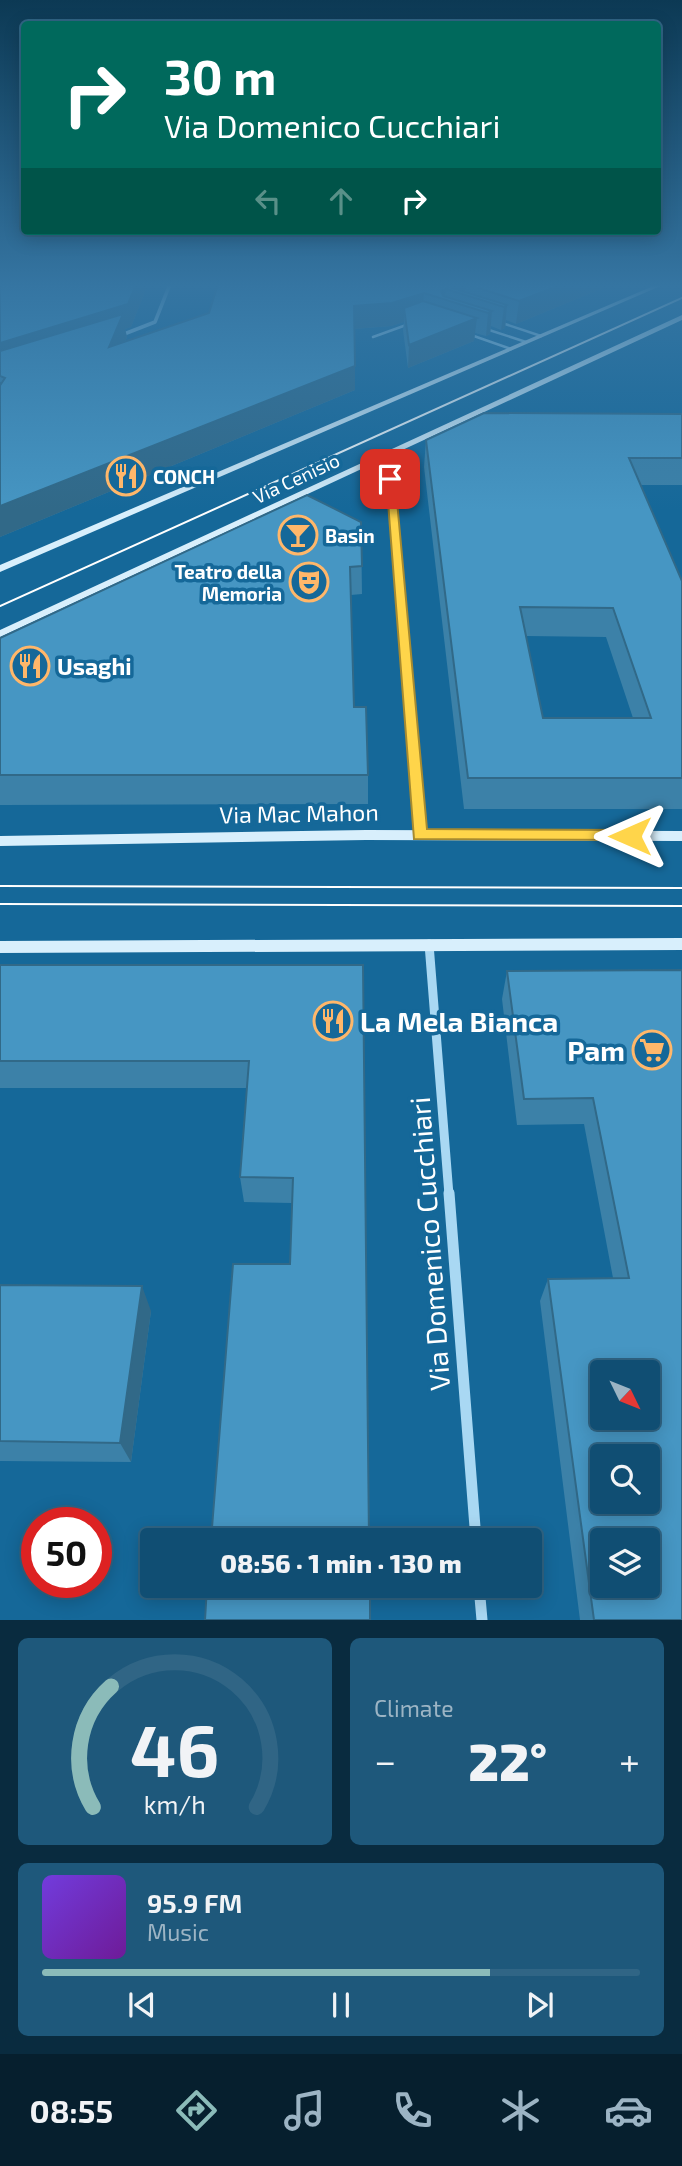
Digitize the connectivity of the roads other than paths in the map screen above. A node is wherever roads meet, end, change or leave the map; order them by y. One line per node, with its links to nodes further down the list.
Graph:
1 (486, 360): 4 (main road, Via Cenisio)
2 (591, 360): 3 (main road, Via Cenisio)
3 (390, 453): 5 (main road, Via Cenisio); 6 (street)
4 (0, 569)
5 (0, 634)
6 (420, 835): 7 (main road, Via Mac Mahon); 8 (main road, Via Mac Mahon)
7 (682, 836)
8 (0, 841)
9 (429, 944): 10 (main road); 11 (main road); 12 (street, Via Domenico Cucchiari)
10 (682, 944)
11 (0, 947)
12 (475, 1528)
13 (480, 1598): 14 (street)
14 (482, 1620)

